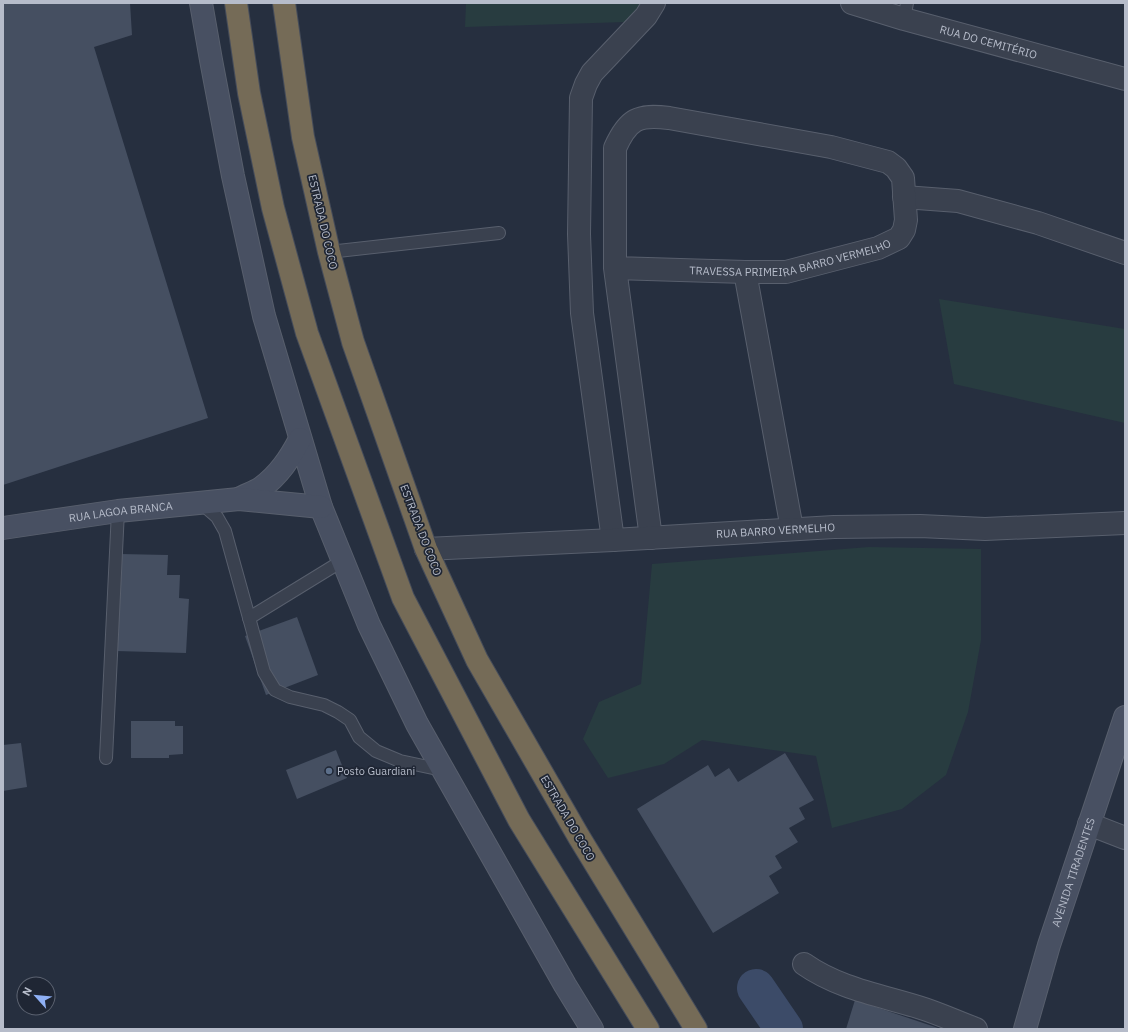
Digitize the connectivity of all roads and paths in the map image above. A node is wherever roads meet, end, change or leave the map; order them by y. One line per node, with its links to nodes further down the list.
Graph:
1 (202, 3): 14 (street)
2 (236, 3): 36 (highway)
3 (284, 3): 10 (highway, ESTRADA DO COCO)
4 (654, 3): 23 (street)
5 (852, 3): 6 (street, RUA DO CEMITÉRIO)
6 (905, 11): 7 (street, RUA DO CEMITÉRIO)
7 (1125, 79)
8 (904, 197): 11 (street); 12 (street, TRAVESSA PRIMEIRA BARRO VERMELHO); 13 (street, TRAVESSA PRIMEIRA BARRO VERMELHO)
9 (498, 233): 10 (lane)
10 (329, 252): 24 (highway, ESTRADA DO COCO)
11 (1125, 253)
12 (615, 268): 13 (street, TRAVESSA PRIMEIRA BARRO VERMELHO); 22 (street, TRAVESSA PRIMEIRA BARRO VERMELHO)
13 (745, 272): 21 (street)
14 (300, 438): 15 (street, RUA LAGOA BRANCA); 17 (street)
15 (239, 499): 16 (street, RUA LAGOA BRANCA); 17 (street, RUA LAGOA BRANCA)
16 (201, 503): 18 (street, RUA LAGOA BRANCA); 26 (lane)
17 (321, 507): 25 (street)
18 (118, 511): 20 (street, RUA LAGOA BRANCA); 28 (lane)
19 (1125, 523): 21 (street, RUA BARRO VERMELHO)
20 (3, 528)
21 (792, 529): 22 (street, RUA BARRO VERMELHO)
22 (651, 538): 23 (street, RUA BARRO VERMELHO)
23 (613, 540): 24 (street, RUA BARRO VERMELHO)
24 (426, 549): 37 (highway, ESTRADA DO COCO)
25 (342, 561): 26 (lane); 29 (street)
26 (249, 618): 29 (lane)
27 (1125, 717): 30 (street, AVENIDA TIRADENTES)
28 (106, 758)
29 (442, 770): 33 (street)
30 (1089, 824): 31 (street); 39 (street, AVENIDA TIRADENTES)
31 (1125, 838)
32 (804, 964): 38 (street)
33 (576, 1003): 34 (street); 35 (street)
34 (579, 1029)
35 (592, 1029)
36 (648, 1029)
37 (696, 1029)
38 (976, 1029)
39 (1025, 1029)

